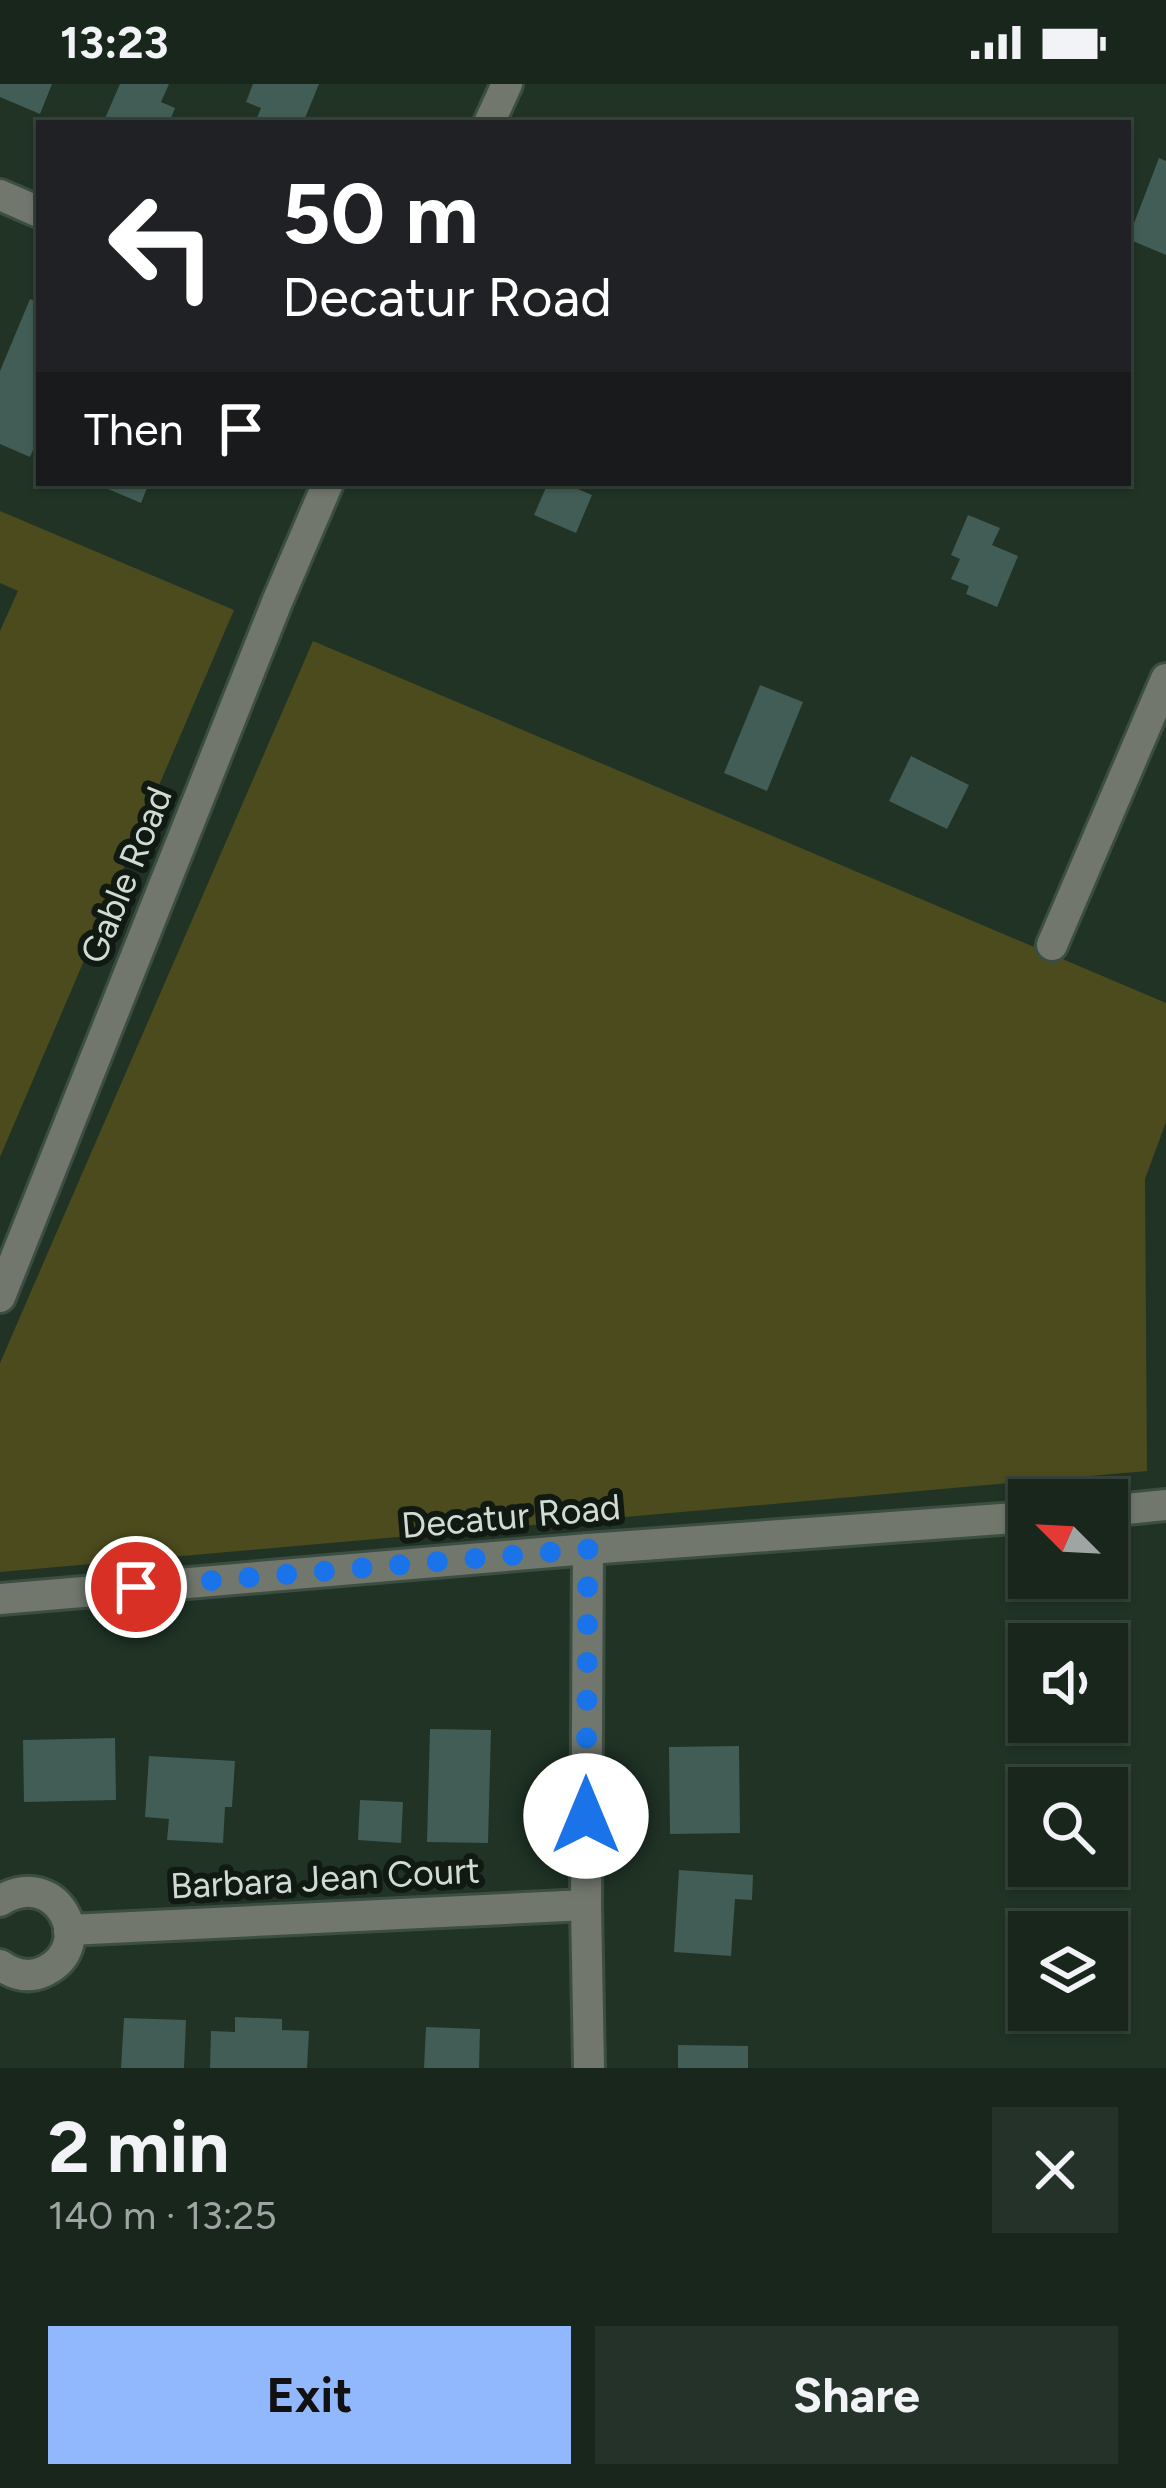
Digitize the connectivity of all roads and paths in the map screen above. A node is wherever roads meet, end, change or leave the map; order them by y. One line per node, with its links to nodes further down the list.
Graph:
1 (507, 84): 2 (street)
2 (490, 120)
3 (0, 195): 4 (street)
4 (36, 211)
5 (327, 486): 8 (street, Gable Road)
6 (1166, 679): 7 (street)
7 (1052, 946)
8 (0, 1297)
9 (1166, 1505): 10 (street)
10 (1128, 1509)
11 (1008, 1519): 12 (street, Decatur Road)
12 (588, 1549): 13 (street, Decatur Road); 15 (street)
13 (0, 1599)
14 (0, 1901): 16 (street)
15 (586, 1904): 16 (street, Barbara Jean Court); 18 (street)
16 (69, 1930): 17 (street)
17 (0, 1966)
18 (589, 2068)

